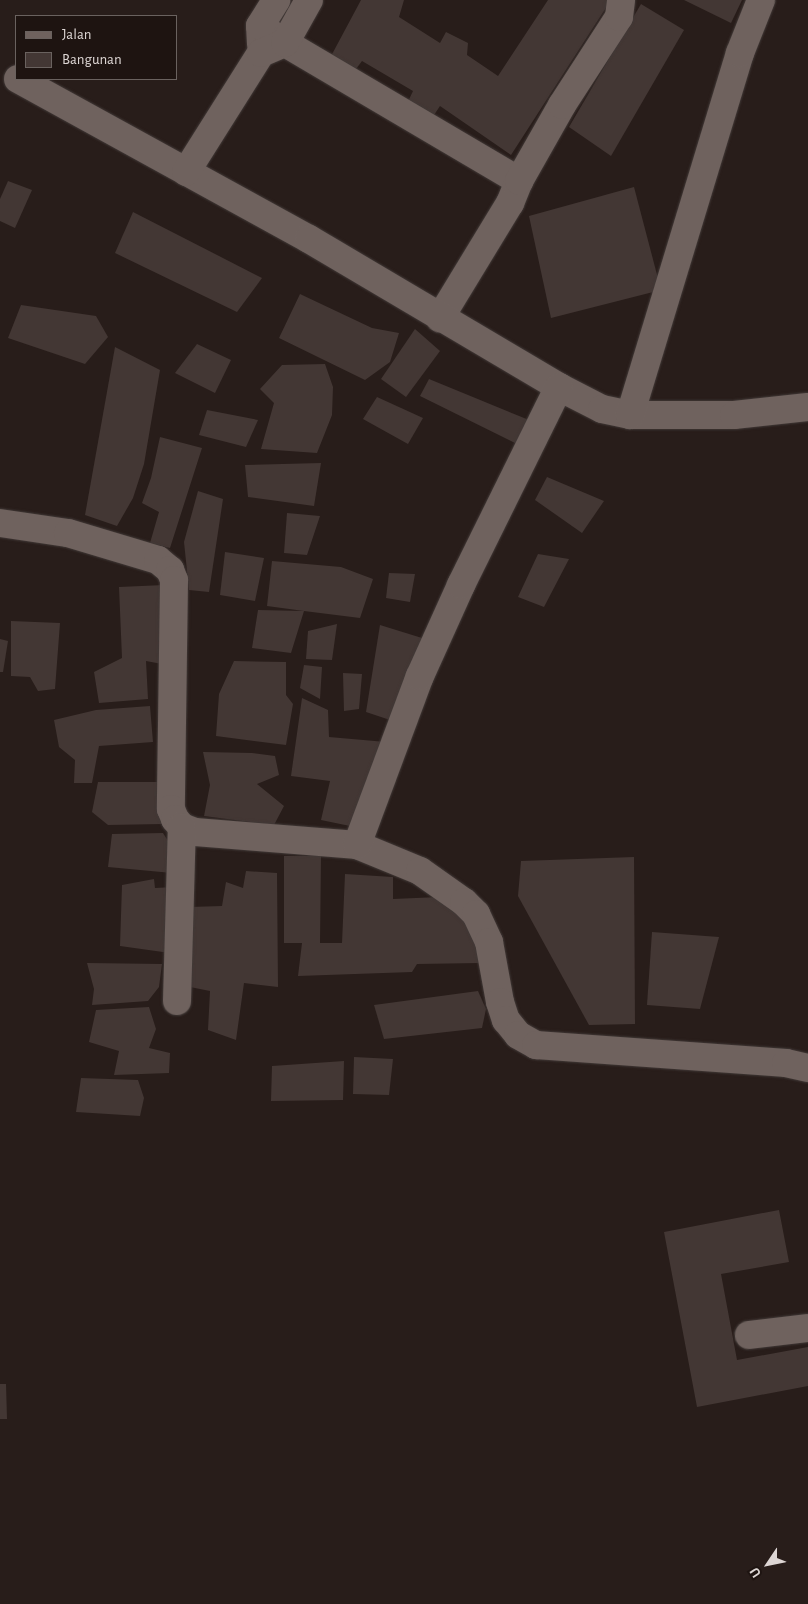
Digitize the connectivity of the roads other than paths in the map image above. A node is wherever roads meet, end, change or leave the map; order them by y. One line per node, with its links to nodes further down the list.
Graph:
1 (276, 0): 5 (street)
2 (309, 0): 5 (street)
3 (621, 0): 10 (street)
4 (761, 0): 14 (street)
5 (273, 48): 9 (street); 10 (street)
6 (0, 69): 7 (street)
7 (15, 77)
8 (21, 80): 9 (street)
9 (186, 172): 11 (street)
10 (519, 181): 11 (street)
11 (440, 318): 12 (street)
12 (559, 387): 14 (street); 17 (street)
13 (808, 407): 14 (street)
14 (630, 415)
15 (0, 523): 16 (street)
16 (182, 827): 17 (street); 18 (street)
17 (357, 845): 19 (street)
18 (177, 1001)
19 (808, 1068)
20 (808, 1328): 21 (street)
21 (749, 1335)

